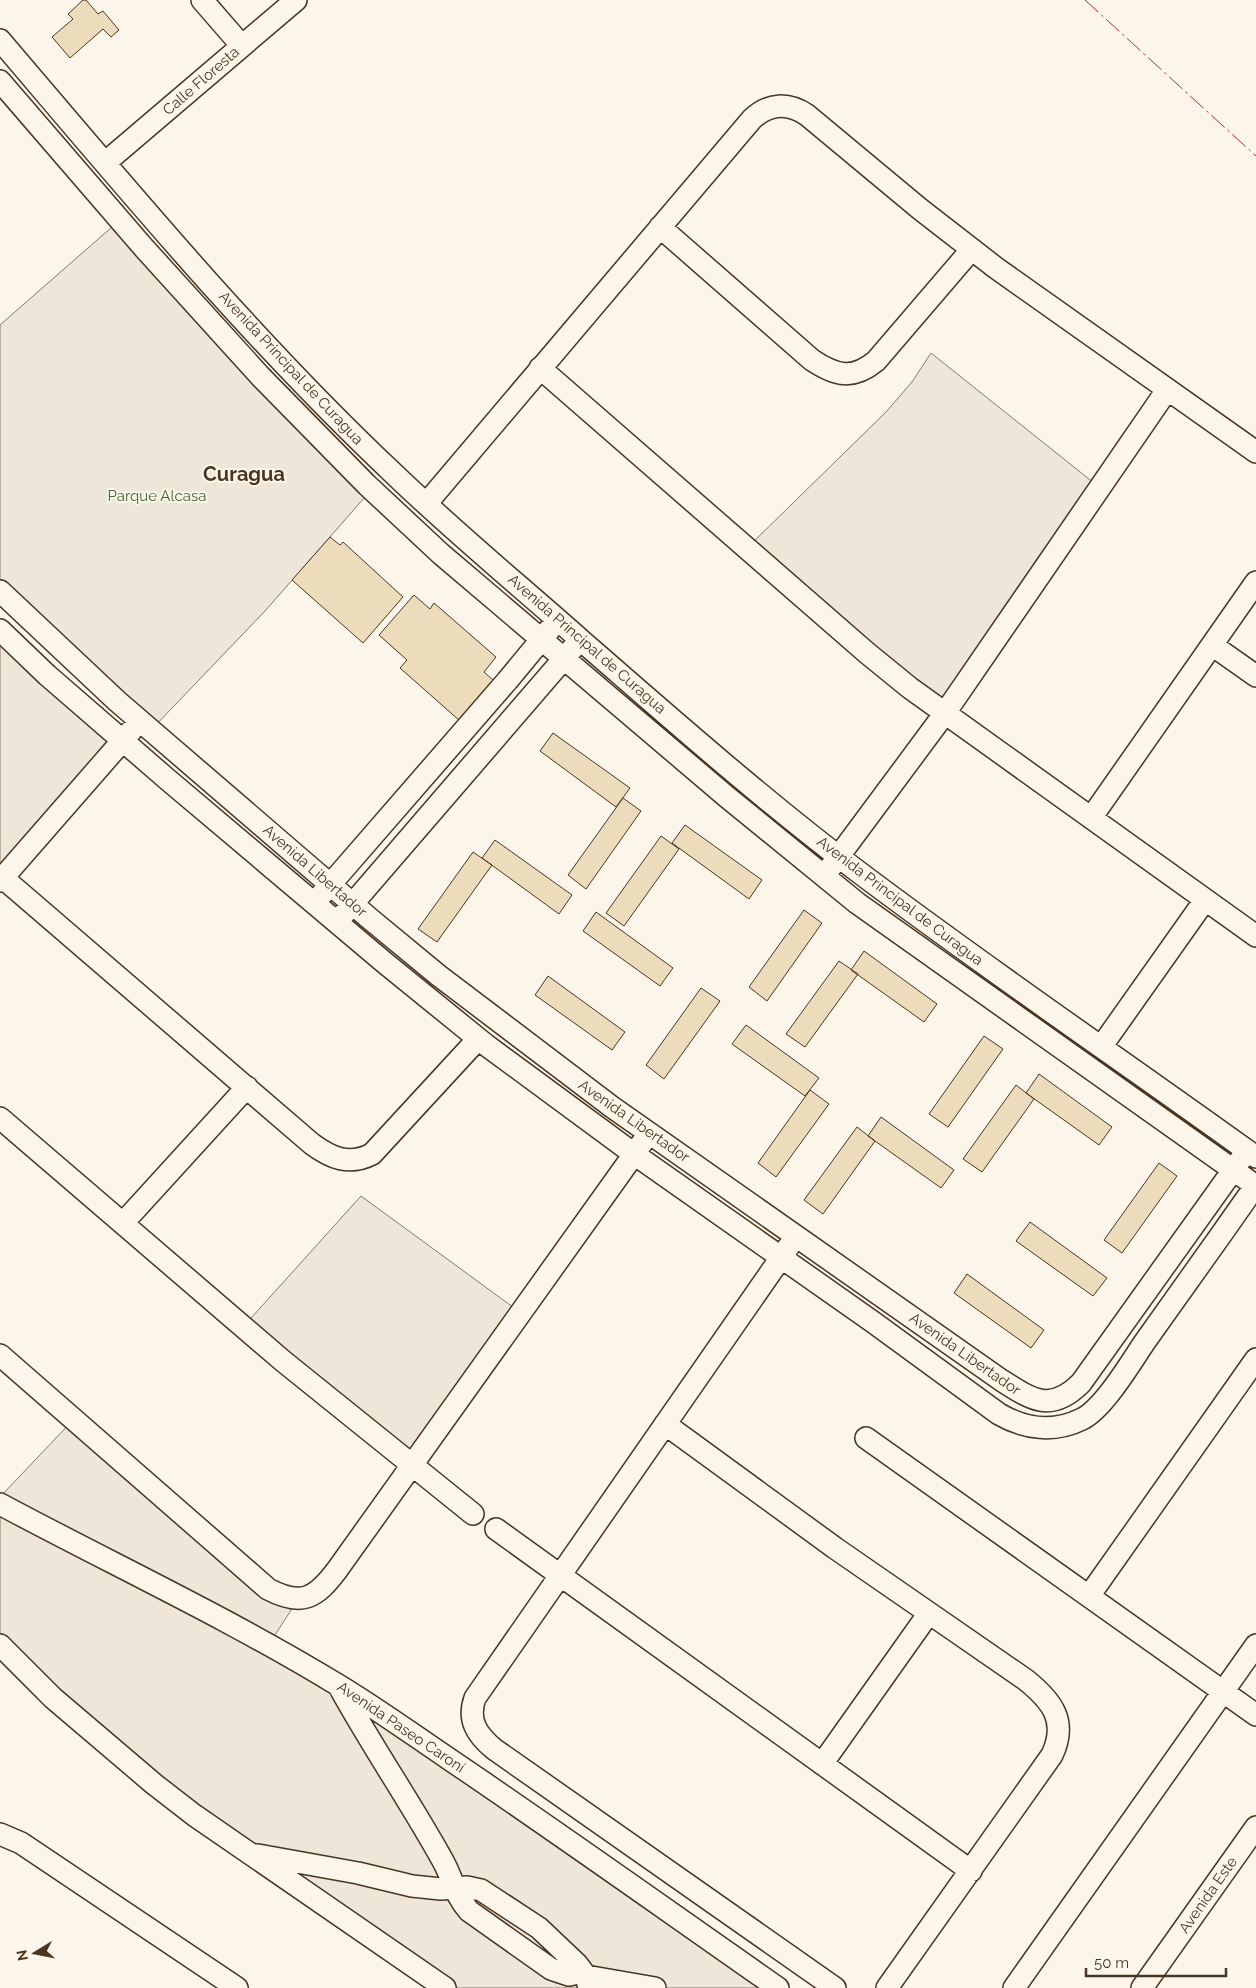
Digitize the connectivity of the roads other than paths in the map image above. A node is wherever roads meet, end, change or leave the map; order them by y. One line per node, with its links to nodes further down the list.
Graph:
1 (202, 0): 4 (street)
2 (296, 0): 4 (street, Calle Floresta)
3 (0, 40): 6 (street, Avenida Principal de Curagua)
4 (242, 46): 6 (street, Calle Floresta)
5 (0, 82): 17 (street, Avenida Principal de Curagua)
6 (106, 162): 12 (street, Avenida Principal de Curagua)
7 (660, 227): 8 (street); 8 (street); 9 (street)
8 (972, 249): 10 (street)
9 (540, 368): 12 (street); 22 (street)
10 (1167, 390): 11 (street); 22 (street)
11 (1256, 452)
12 (426, 504): 15 (street, Avenida Principal de Curagua)
13 (1256, 582): 19 (street)
14 (0, 591): 23 (street, Avenida Libertador)
15 (558, 619): 17 (street); 18 (street, Avenida Principal de Curagua)
16 (0, 630): 24 (street, Avenida Libertador)
17 (541, 639): 20 (street, Avenida Principal de Curagua); 29 (street)
18 (580, 639): 20 (street); 26 (street, Avenida Principal de Curagua)
19 (1212, 645): 21 (street); 25 (street)
20 (564, 659): 27 (street, Avenida Principal de Curagua); 32 (street)
21 (1256, 676)
22 (945, 713): 25 (street); 26 (street)
23 (140, 720): 24 (street); 29 (street, Avenida Libertador)
24 (123, 740): 28 (street); 31 (street, Avenida Libertador)
25 (1091, 818): 30 (street)
26 (839, 857): 27 (street); 36 (street, Avenida Principal de Curagua)
27 (824, 877): 42 (street, Avenida Principal de Curagua)
28 (1, 880): 37 (street)
29 (330, 884): 31 (street); 32 (street, Avenida Libertador)
30 (1204, 900): 34 (street); 36 (street)
31 (315, 903): 33 (street, Avenida Libertador)
32 (353, 904): 33 (street); 39 (street, Avenida Libertador)
33 (337, 922): 35 (street, Avenida Libertador)
34 (1256, 936)
35 (478, 1039): 37 (street); 40 (street, Avenida Libertador)
36 (1101, 1047): 41 (street, Avenida Principal de Curagua)
37 (247, 1087): 44 (street)
38 (0, 1118): 44 (street)
39 (649, 1132): 40 (street); 45 (street, Avenida Libertador)
40 (634, 1154): 46 (street, Avenida Libertador); 51 (street)
41 (1252, 1154): 42 (street, Avenida Libertador)
42 (1233, 1170): 43 (street, Avenida Principal de Curagua); 45 (street, Avenida Libertador)
43 (1256, 1186): 46 (street, Avenida Libertador)
44 (123, 1223): 51 (street)
45 (797, 1236): 46 (street)
46 (781, 1258): 49 (street)
47 (0, 1355): 51 (street)
48 (1256, 1359): 56 (street)
49 (665, 1424): 55 (street); 57 (street)
50 (866, 1438): 56 (street)
51 (411, 1466): 53 (street)
52 (0, 1504): 60 (street, Avenida Paseo Caroní)
53 (473, 1514)
54 (496, 1529): 55 (street)
55 (561, 1575): 63 (street); 74 (street)
56 (1088, 1596): 61 (street)
57 (929, 1613): 63 (street); 67 (street)
58 (0, 1645): 66 (street)
59 (1256, 1645): 61 (street)
60 (339, 1685): 68 (street); 73 (street, Avenida Paseo Caroní)
61 (1223, 1692): 62 (street); 76 (street)
62 (1256, 1715)
63 (822, 1764): 67 (street)
64 (1256, 1827): 77 (street, Avenida Este)
65 (0, 1834): 70 (street)
66 (250, 1854): 68 (street); 71 (street)
67 (971, 1871): 75 (street)
68 (453, 1888): 69 (street)
69 (586, 1979): 72 (street)
70 (237, 1988)
71 (445, 1988)
72 (654, 1988)
73 (778, 1988)
74 (835, 1988)
75 (887, 1988)
76 (1014, 1988)
77 (1142, 1988)

